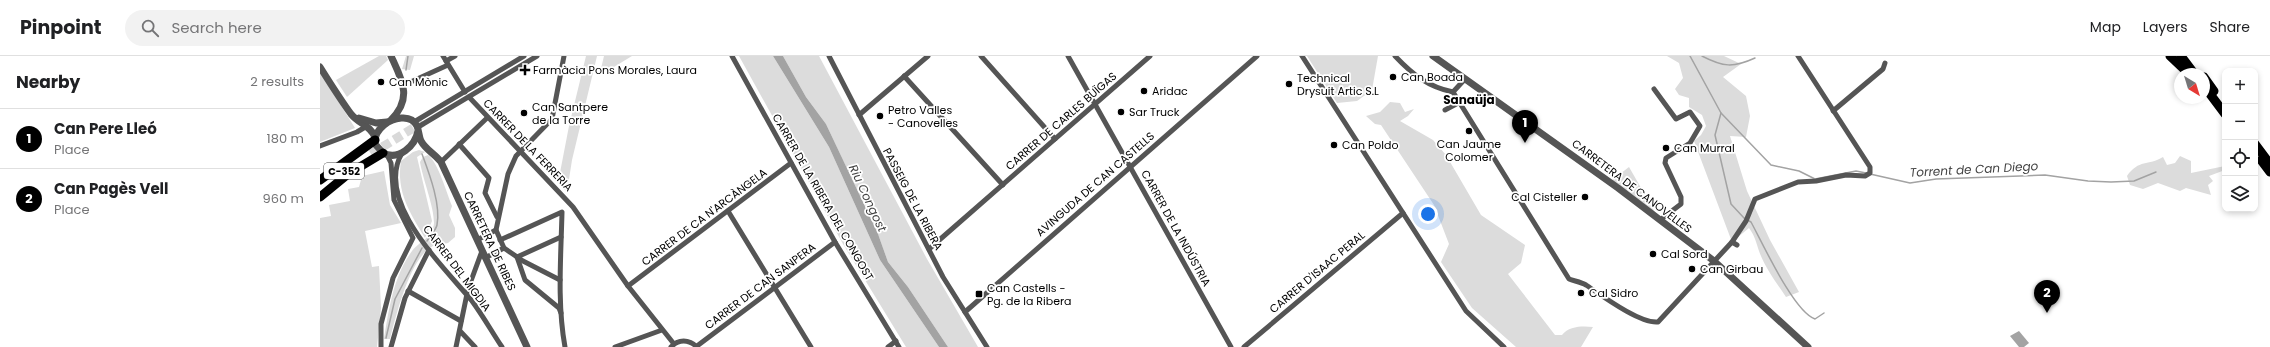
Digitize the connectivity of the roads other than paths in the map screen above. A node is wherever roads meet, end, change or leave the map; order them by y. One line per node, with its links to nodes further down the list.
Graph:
1 (391, 56): 30 (street)
2 (443, 56): 21 (street)
3 (455, 56): 21 (street)
4 (524, 56): 32 (street)
5 (538, 56): 35 (street)
6 (564, 56): 58 (street)
7 (732, 56): 63 (street, CARRER DE LA RIBERA DEL CONGOST)
8 (829, 56): 44 (street, PASSEIG DE LA RIBERA)
9 (928, 56): 27 (street)
10 (981, 56): 52 (street)
11 (1068, 56): 39 (street, CARRER DE LA INDÚSTRIA)
12 (1150, 56): 39 (street, CARRER DE CARLES BUÏGAS)
13 (1257, 56): 65 (street, AVINGUDA DE CAN CASTELLS)
14 (1395, 56): 33 (street)
15 (1433, 56): 28 (street, CARRETERA DE CANOVELLES)
16 (1798, 56): 42 (street)
17 (2170, 56): 24 (highway)
18 (2180, 56): 25 (highway)
19 (2188, 56): 26 (highway)
20 (1305, 58): 74 (street)
21 (447, 63): 30 (street); 32 (street)
22 (1885, 63): 42 (street)
23 (320, 67): 43 (street)
24 (2183, 68)
25 (2191, 68)
26 (2193, 68)
27 (904, 76): 44 (street); 70 (street, CARRER DE CARLES BUÏGAS)
28 (1465, 79): 33 (street); 76 (street, CARRETERA DE CANOVELLES)
29 (2210, 85): 36 (highway)
30 (404, 86): 38 (street)
31 (1654, 89): 76 (street)
32 (465, 92): 48 (street)
33 (1453, 92): 37 (street)
34 (2210, 94): 41 (highway)
35 (469, 97): 45 (street, CARRER DE LA FERRERIA); 48 (street)
36 (2222, 100)
37 (1460, 102): 40 (street); 89 (street)
38 (402, 105): 46 (street); 48 (street, CARRETERA DE RIBES)
39 (1095, 105): 52 (street, CARRER DE CARLES BUÏGAS); 65 (street, CARRER DE LA INDÚSTRIA)
40 (1445, 110)
41 (2222, 110)
42 (1833, 111): 89 (street)
43 (351, 114): 46 (street); 47 (street)
44 (859, 115): 85 (street, PASSEIG DE LA RIBERA)
45 (487, 118): 53 (street); 58 (street, CARRER DE LA FERRERIA)
46 (389, 121): 48 (street); 51 (street)
47 (358, 122): 49 (street); 50 (street)
48 (414, 125): 55 (street, CARRETERA DE RIBES); 57 (street)
49 (367, 126): 50 (street); 51 (street)
50 (355, 132): 54 (street)
51 (375, 139): 59 (street); 68 (highway)
52 (1056, 139): 70 (street, CARRER DE CARLES BUÏGAS)
53 (460, 144): 62 (street); 75 (street)
54 (320, 146)
55 (426, 148): 57 (street); 62 (street, CARRETERA DE RIBES)
56 (2258, 148): 64 (highway)
57 (405, 151): 59 (street); 80 (street, CARRER DEL MIGDIA)
58 (520, 152): 75 (street); 91 (street, CARRER DE LA FERRERIA)
59 (385, 154): 72 (highway); 79 (street, CARRER DEL MIGDIA)
60 (2258, 156): 66 (highway)
61 (2258, 157): 67 (highway)
62 (441, 162): 81 (street, CARRETERA DE RIBES)
63 (792, 163): 73 (street, CARRER DE CA N'ARCÀNGELA); 83 (street, CARRER DE LA RIBERA DEL CONGOST)
64 (2270, 164)
65 (1130, 167): 95 (street, AVINGUDA DE CAN CASTELLS); 115 (street, CARRER DE LA INDÚSTRIA)
66 (2270, 172)
67 (2270, 178)
68 (320, 180)
69 (320, 185): 71 (highway, C-352)
70 (1003, 186): 85 (street, CARRER DE CARLES BUÏGAS)
71 (320, 191)
72 (320, 197)
73 (728, 212): 91 (street, CARRER DE CA N'ARCÀNGELA); 92 (street)
74 (1403, 213): 116 (street, CARRER D'ISAAC PERAL); 117 (street)
75 (497, 218): 77 (street)
76 (1660, 220): 89 (street, CARRETERA DE CANOVELLES)
77 (496, 230): 81 (street); 82 (street)
78 (561, 238): 82 (street); 88 (street); 90 (street)
79 (413, 240): 80 (street); 102 (street)
80 (422, 240): 86 (street, CARRER DEL MIGDIA)
81 (477, 240): 87 (street, CARRETERA DE RIBES)
82 (500, 240): 84 (street)
83 (835, 242): 92 (street, CARRER DE CAN SANPERA); 100 (street, CARRER DE LA RIBERA DEL CONGOST)
84 (504, 248): 87 (street); 88 (street)
85 (929, 249): 95 (street, PASSEIG DE LA RIBERA)
86 (429, 250): 93 (street); 94 (street, CARRER DEL MIGDIA)
87 (483, 254): 94 (street); 107 (street, CARRETERA DE RIBES)
88 (517, 257): 90 (street); 96 (street)
89 (1714, 262): 118 (street, CARRETERA DE CANOVELLES)
90 (560, 280): 96 (street)
91 (628, 286): 98 (street, CARRER DE LA FERRERIA)
92 (775, 287): 110 (street, CARRER DE CAN SANPERA); 111 (street)
93 (408, 291): 97 (street); 103 (street)
94 (466, 296): 97 (street); 106 (street, CARRER DEL MIGDIA)
95 (965, 312): 114 (street, PASSEIG DE LA RIBERA)
96 (562, 316): 108 (street)
97 (461, 321): 99 (street)
98 (662, 330): 101 (street, CARRER DE LA FERRERIA); 109 (street)
99 (460, 331): 104 (street); 105 (street)
100 (896, 341): 112 (street); 113 (street, CARRER DE LA RIBERA DEL CONGOST)
101 (672, 345): 110 (street)
102 (381, 347)
103 (391, 347)
104 (455, 347)
105 (475, 347)
106 (502, 347)
107 (527, 347)
108 (565, 347)
109 (615, 347)
110 (697, 347)
111 (811, 347)
112 (888, 347)
113 (899, 347)
114 (987, 347)
115 (1231, 347)
116 (1244, 347)
117 (1504, 347)
118 (1808, 347)

